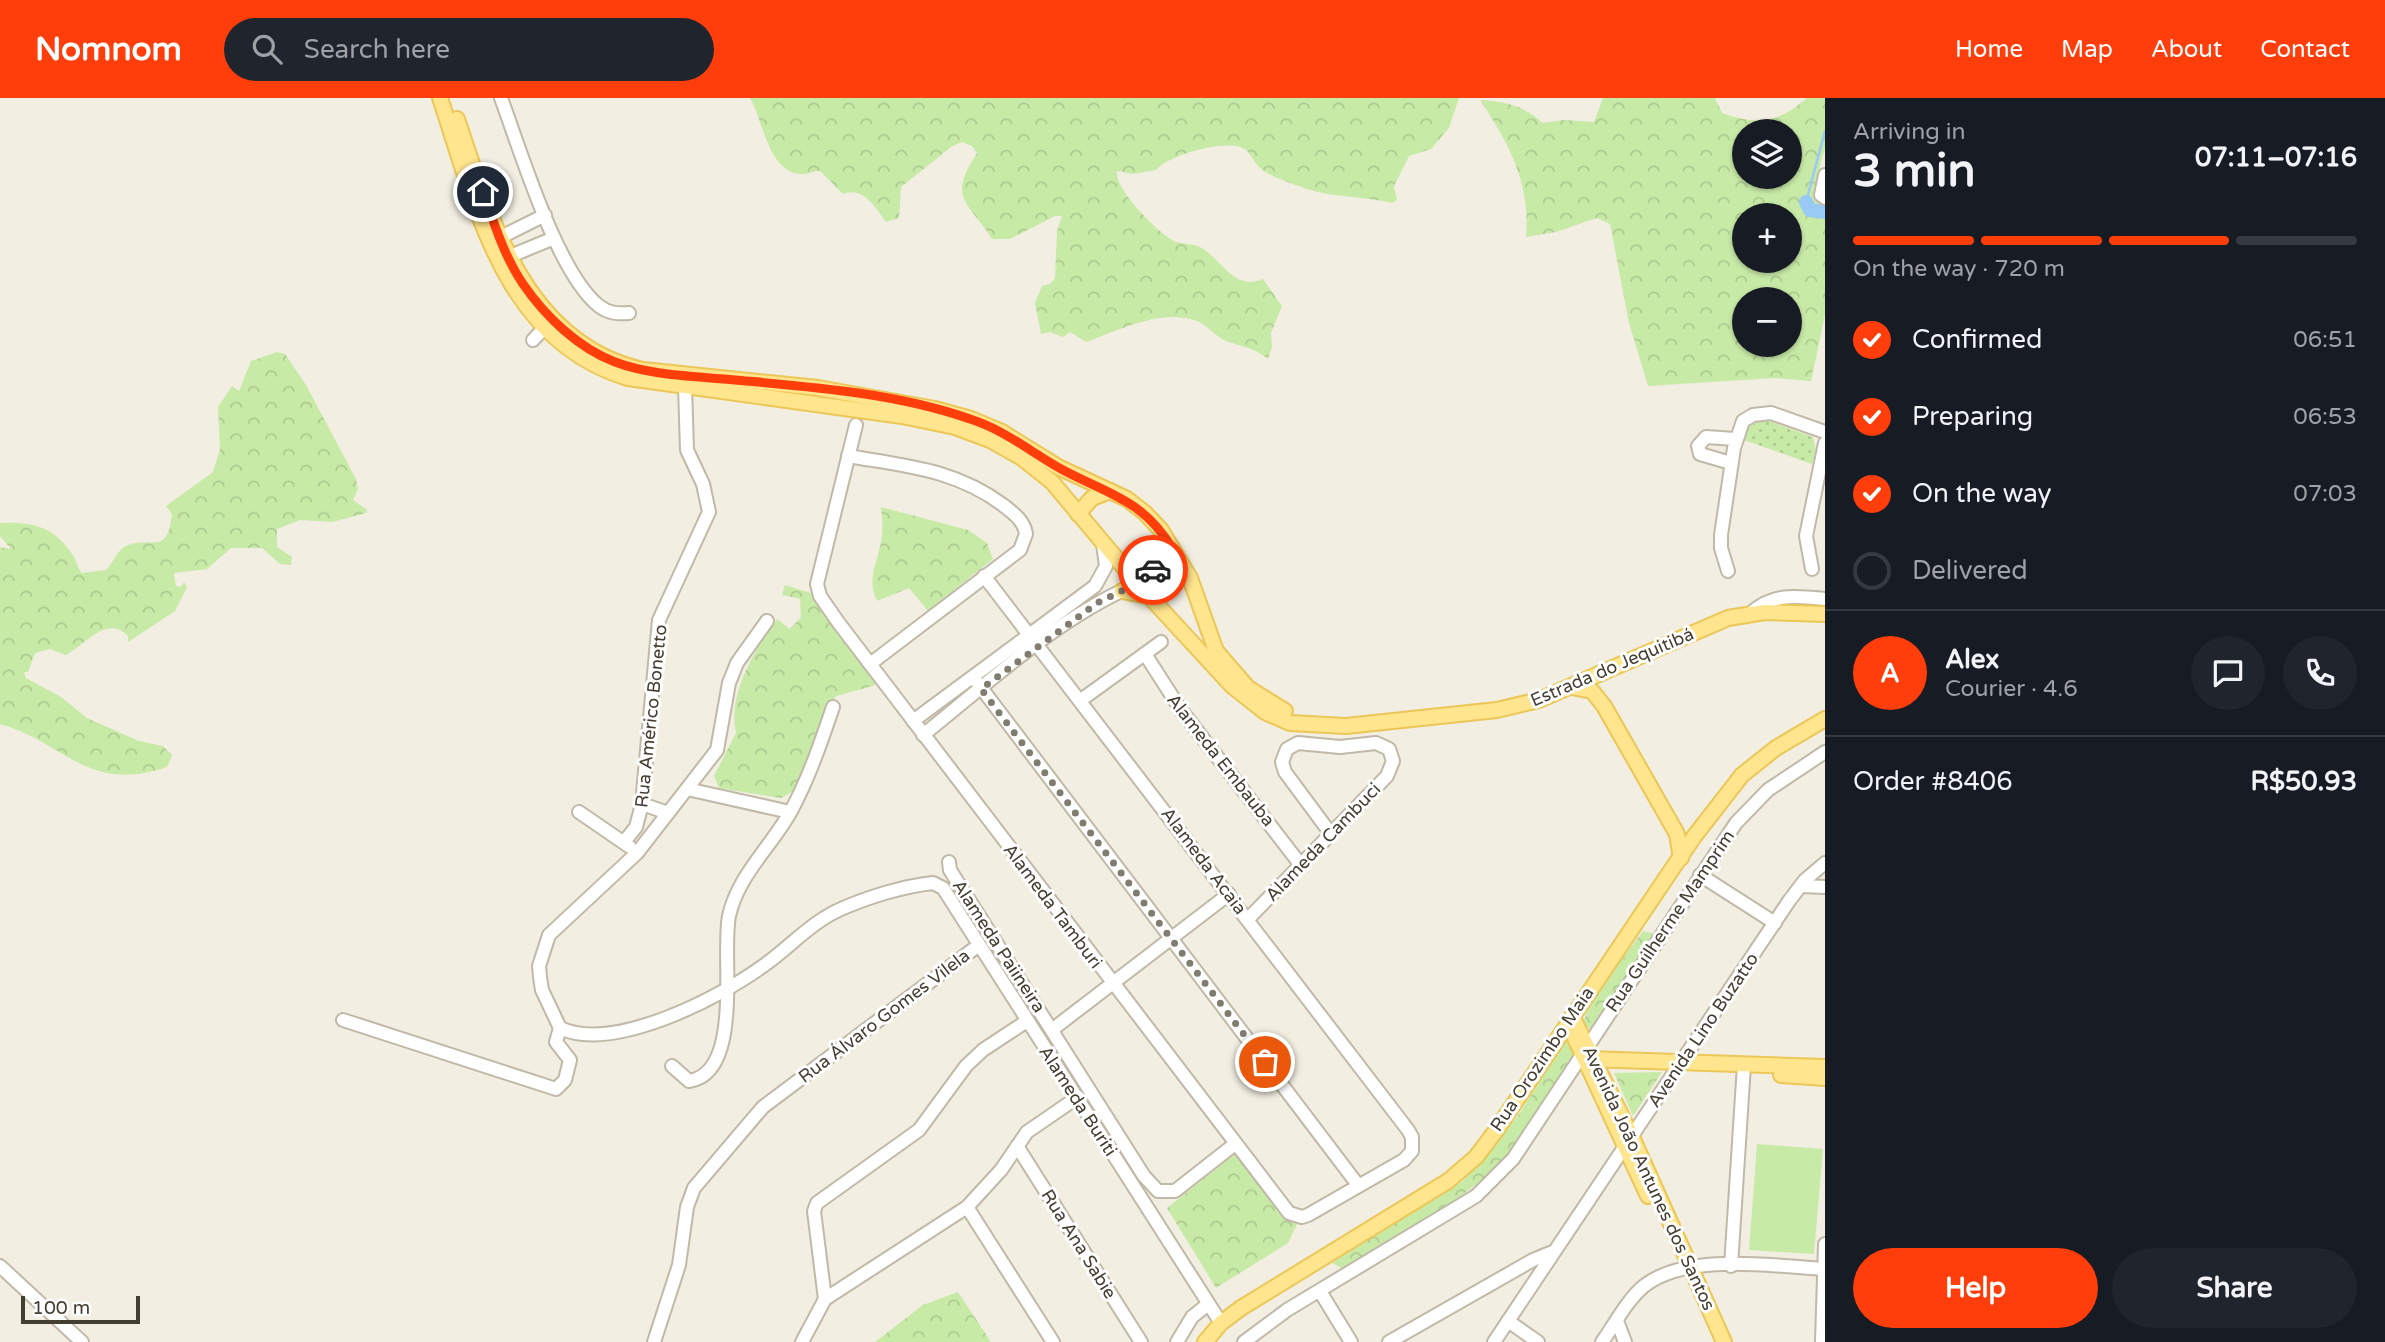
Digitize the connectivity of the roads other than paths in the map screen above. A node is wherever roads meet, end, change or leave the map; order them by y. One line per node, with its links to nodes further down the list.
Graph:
1 (440, 98): 11 (main road, Estrada do Jequitibá)
2 (450, 98): 7 (main road, Estrada do Jequitibá)
3 (501, 98): 6 (street)
4 (1825, 175): 5 (street)
5 (1823, 196)
6 (545, 215): 7 (street); 8 (street)
7 (499, 238): 9 (main road, Estrada do Jequitibá)
8 (554, 238): 9 (street); 10 (street)
9 (508, 257): 20 (main road, Estrada do Jequitibá)
10 (629, 313)
11 (545, 327): 12 (street); 13 (main road, Estrada do Jequitibá)
12 (533, 340)
13 (685, 386): 21 (main road, Estrada do Jequitibá); 53 (street, Rua Américo Bonetto)
14 (856, 425): 18 (street)
15 (1825, 432): 16 (street)
16 (1735, 439): 19 (street); 19 (street)
17 (1825, 443): 24 (street)
18 (848, 456): 26 (street); 39 (street, Alameda Tamburi)
19 (1731, 463): 25 (street)
20 (1110, 491): 21 (main road); 23 (main road, Estrada do Jequitibá)
21 (1078, 514): 22 (main road, Estrada do Jequitibá)
22 (1102, 541): 27 (main road, Estrada do Jequitibá); 28 (street)
23 (1172, 548): 27 (main road); 49 (main road, Estrada do Jequitibá)
24 (1812, 569)
25 (1728, 571)
26 (984, 576): 36 (street, Alameda Acaia); 39 (street)
27 (1137, 583): 29 (street); 32 (main road, Estrada do Jequitibá)
28 (1095, 586): 31 (street); 36 (street)
29 (1122, 591): 31 (street); 32 (main road)
30 (1825, 598): 33 (street)
31 (1103, 599): 36 (street)
32 (1157, 601): 49 (main road, Estrada do Jequitibá)
33 (1751, 613): 34 (main road, Estrada do Jequitibá); 40 (main road, Estrada do Jequitibá)
34 (1825, 614)
35 (767, 621): 52 (street)
36 (1035, 639): 41 (street); 43 (street); 44 (street, Alameda Acaia)
37 (1161, 642): 38 (street)
38 (1145, 654): 44 (street); 65 (street, Alameda Embauba)
39 (870, 664): 48 (street, Alameda Tamburi)
40 (1618, 665): 42 (main road, Estrada do Jequitibá); 45 (main road)
41 (973, 677): 43 (street); 48 (street)
42 (1570, 687): 45 (main road); 49 (main road, Estrada do Jequitibá)
43 (981, 689): 50 (street); 72 (street)
44 (1081, 700): 69 (street, Alameda Acaia)
45 (1604, 706): 59 (main road)
46 (833, 707): 56 (street)
47 (1825, 719): 57 (main road, Rua Orozimbo Maia)
48 (913, 722): 50 (street, Alameda Tamburi)
49 (1314, 724)
50 (923, 735): 74 (street, Alameda Tamburi)
51 (1825, 752): 66 (street, Rua Guilherme Mamprim)
52 (687, 789): 55 (street); 56 (street)
53 (642, 804): 55 (street); 60 (street, Rua Américo Bonetto)
54 (579, 812): 60 (street)
55 (668, 813): 61 (street)
56 (790, 813): 75 (street)
57 (1701, 828): 59 (main road); 62 (main road, Rua Orozimbo Maia)
58 (1331, 834): 58 (street, Alameda Cambuci); 65 (street, Alameda Cambuci)
59 (1678, 834): 62 (main road)
60 (624, 842): 61 (street)
61 (637, 853): 79 (street)
62 (1681, 858): 76 (main road, Rua Orozimbo Maia)
63 (949, 862): 80 (street, Alameda Paiineira)
64 (1825, 863): 67 (street, Avenida Lino Buzatto)
65 (1300, 864): 70 (street, Alameda Cambuci)
66 (1700, 875): 71 (street); 81 (street, Rua Guilherme Mamprim)
67 (1801, 886): 68 (street); 71 (street, Avenida Lino Buzatto)
68 (1825, 887)
69 (1229, 894): 70 (street, Alameda Acaia); 72 (street)
70 (1248, 919): 91 (street, Alameda Acaia)
71 (1775, 923): 83 (street, Avenida Lino Buzatto)
72 (1171, 940): 74 (street); 91 (street)
73 (979, 945): 75 (street, Alameda Buriti); 78 (street, Alameda Buriti); 108 (street, Rua Álvaro Gomes Vilela)
74 (1113, 984): 80 (street); 89 (street, Alameda Tamburi)
75 (726, 990): 79 (street); 82 (street)
76 (1570, 1019): 81 (main road, Avenida João Antunes dos Santos); 106 (main road, Rua Orozimbo Maia)
77 (343, 1020): 79 (street)
78 (1027, 1021): 87 (street, Alameda Buriti); 102 (street)
79 (560, 1028)
80 (1053, 1029): 89 (street, Alameda Paiineira)
81 (1589, 1059): 83 (main road); 88 (main road, Avenida João Antunes dos Santos); 101 (street, Rua Guilherme Mamprim)
82 (672, 1066)
83 (1678, 1066): 85 (main road); 88 (street, Avenida Lino Buzatto)
84 (1825, 1067): 85 (main road)
85 (1744, 1069): 86 (main road); 96 (street)
86 (1825, 1078)
87 (1078, 1097): 90 (street); 103 (street, Alameda Buriti)
88 (1629, 1142): 94 (street, Avenida Lino Buzatto); 97 (main road, Avenida João Antunes dos Santos)
89 (1235, 1144): 91 (street, Alameda Tamburi)
90 (1017, 1146): 92 (street); 111 (street, Rua Ana Sabie)
91 (1358, 1185)
92 (967, 1207): 102 (street); 110 (street)
93 (1825, 1244): 98 (street)
94 (1550, 1253): 99 (street); 100 (street, Avenida Lino Buzatto)
95 (0, 1266): 107 (street)
96 (1731, 1266): 97 (street); 98 (street)
97 (1685, 1268): 105 (street); 121 (main road, Avenida João Antunes dos Santos); 122 (main road, Avenida João Antunes dos Santos)
98 (1824, 1269): 123 (street)
99 (1518, 1270): 100 (street); 116 (street)
100 (1537, 1274): 104 (street, Avenida Lino Buzatto)
101 (1321, 1293): 114 (street, Rua Guilherme Mamprim); 115 (street)
102 (825, 1298): 109 (street)
103 (1207, 1305): 106 (street, Alameda Buriti); 112 (street)
104 (1508, 1321): 117 (street, Avenida Lino Buzatto); 118 (street)
105 (1617, 1321): 119 (street); 120 (street)
106 (1221, 1323): 113 (main road, Rua Orozimbo Maia)
107 (82, 1342)
108 (654, 1342)
109 (802, 1342)
110 (1053, 1342)
111 (1141, 1342)
112 (1177, 1342)
113 (1205, 1342)
114 (1244, 1342)
115 (1351, 1342)
116 (1389, 1342)
117 (1493, 1342)
118 (1538, 1342)
119 (1602, 1342)
120 (1625, 1342)
121 (1713, 1342)
122 (1724, 1342)
123 (1822, 1342)

